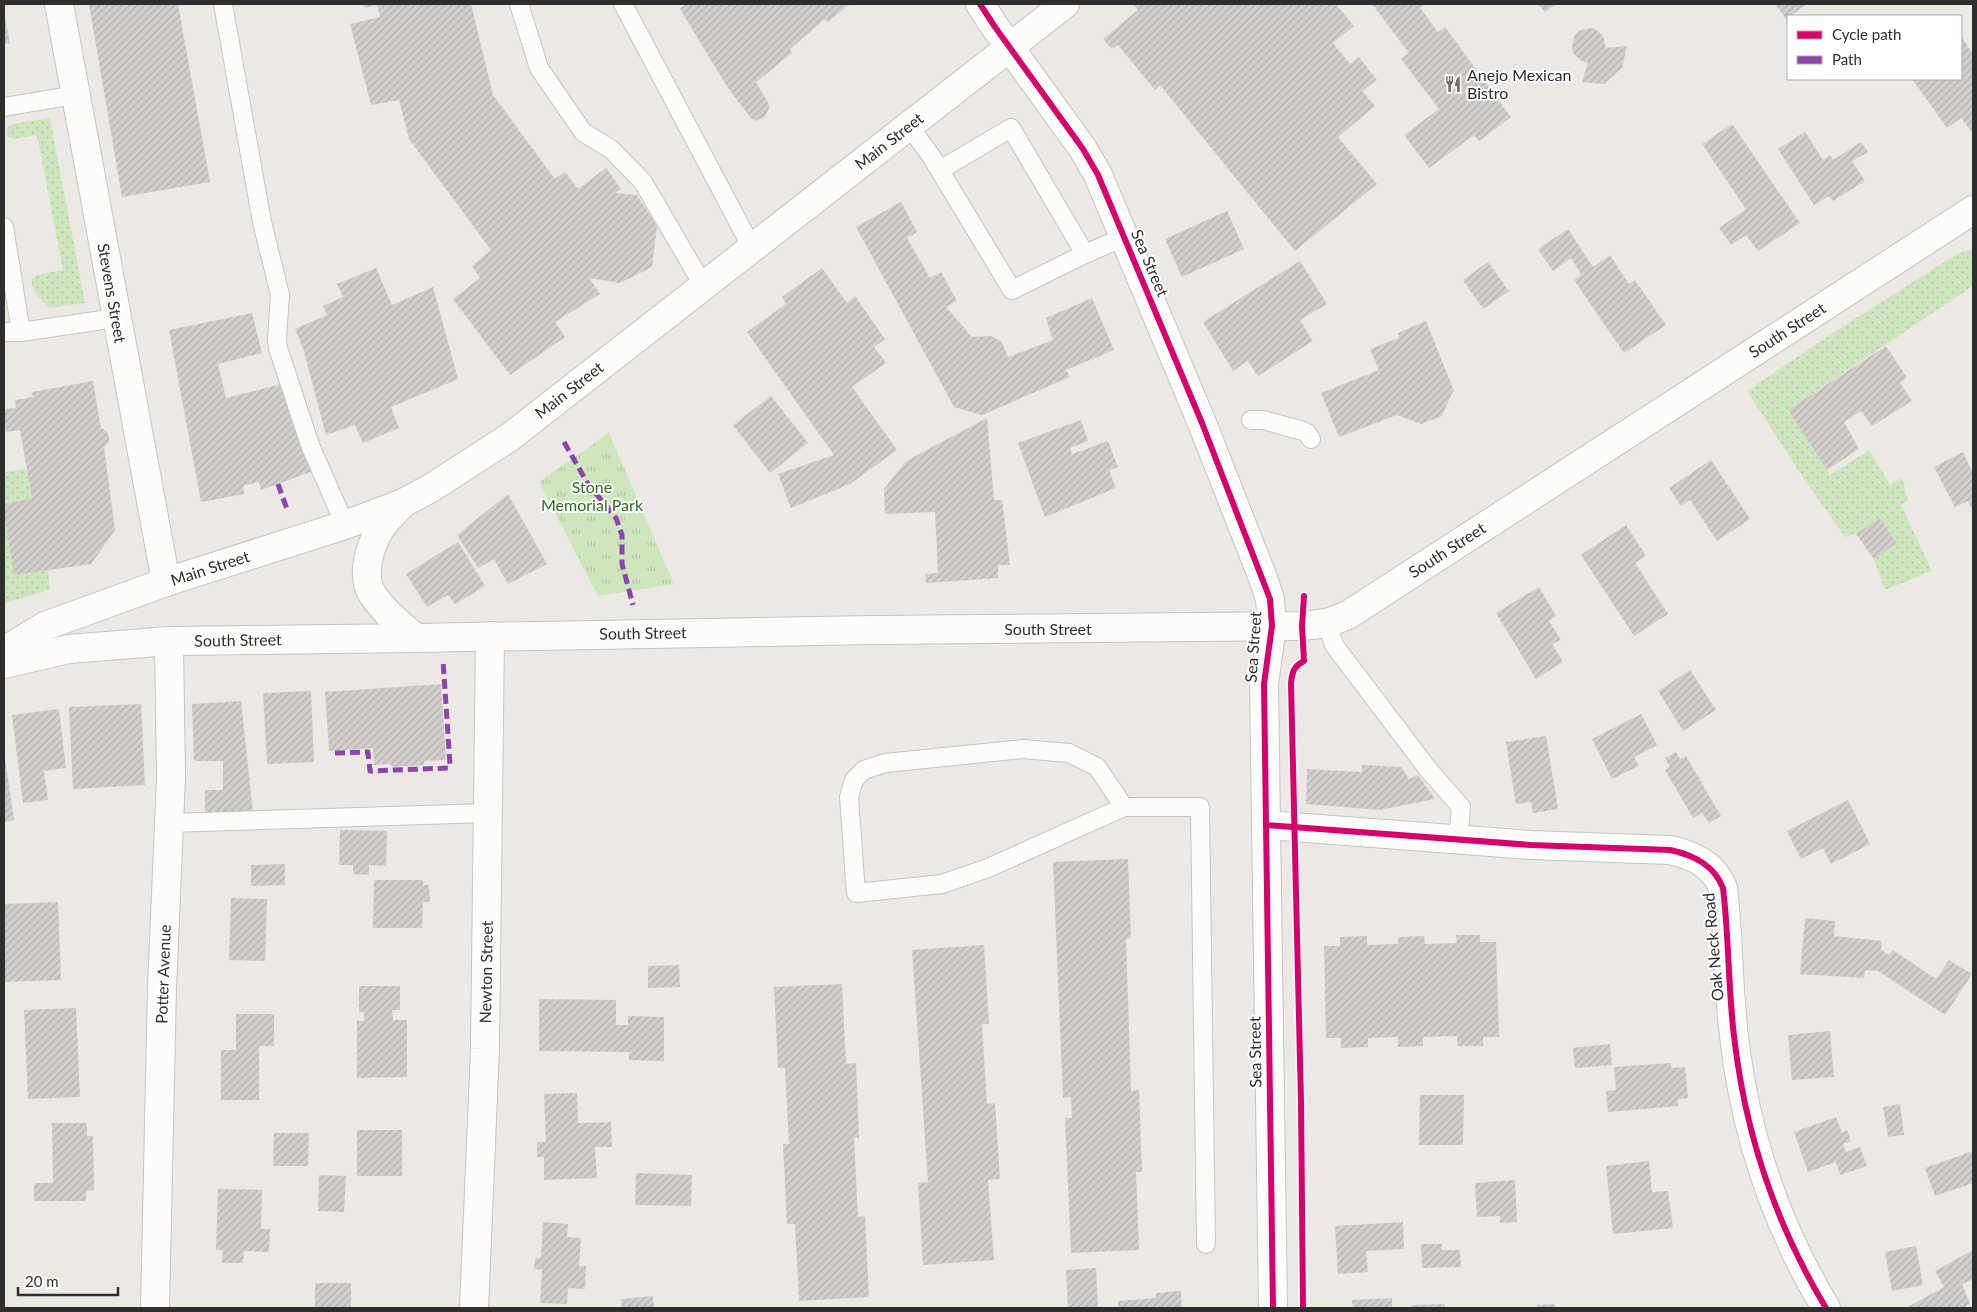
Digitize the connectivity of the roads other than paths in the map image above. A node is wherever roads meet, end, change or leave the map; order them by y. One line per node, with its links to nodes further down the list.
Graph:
1 (59, 4): 8 (street, Stevens Street)
2 (222, 4): 23 (lane)
3 (519, 4): 17 (lane)
4 (623, 4): 15 (lane)
5 (980, 4): 7 (street, Sea Street)
6 (1065, 4): 7 (street, Main Street)
7 (1010, 48): 10 (street, Main Street); 14 (street, Sea Street)
8 (75, 95): 9 (lane); 18 (street, Stevens Street)
9 (4, 107)
10 (909, 126): 11 (lane); 15 (street, Main Street)
11 (940, 170): 16 (lane); 16 (lane)
12 (1973, 210): 25 (street, South Street)
13 (4, 227): 19 (lane)
14 (1124, 237): 16 (lane); 26 (street, Sea Street)
15 (752, 248): 17 (street, Main Street)
16 (1085, 254)
17 (703, 285): 22 (street, Main Street)
18 (116, 318): 19 (lane); 24 (street, Stevens Street)
19 (12, 332)
20 (1251, 420): 21 (lane)
21 (1311, 439)
22 (403, 503): 23 (street, Main Street); 28 (street)
23 (345, 526): 24 (street, Main Street)
24 (166, 582): 30 (street, Main Street)
25 (1327, 623): 26 (street, South Street); 36 (lane)
26 (1272, 626): 27 (street, South Street); 35 (street, Sea Street)
27 (490, 636): 28 (street, South Street); 33 (street, Newton Street)
28 (416, 638): 29 (street, South Street)
29 (169, 641): 31 (street, South Street); 34 (street, Potter Avenue)
30 (4, 651)
31 (4, 664)
32 (1124, 807): 32 (lane); 37 (lane)
33 (488, 813): 34 (lane); 39 (street, Newton Street)
34 (169, 823): 38 (street, Potter Avenue)
35 (1266, 825): 36 (street, Oak Neck Road); 40 (street, Sea Street)
36 (1458, 840): 41 (street, Oak Neck Road)
37 (1206, 1244)
38 (155, 1308)
39 (474, 1308)
40 (1273, 1308)
41 (1826, 1308)

